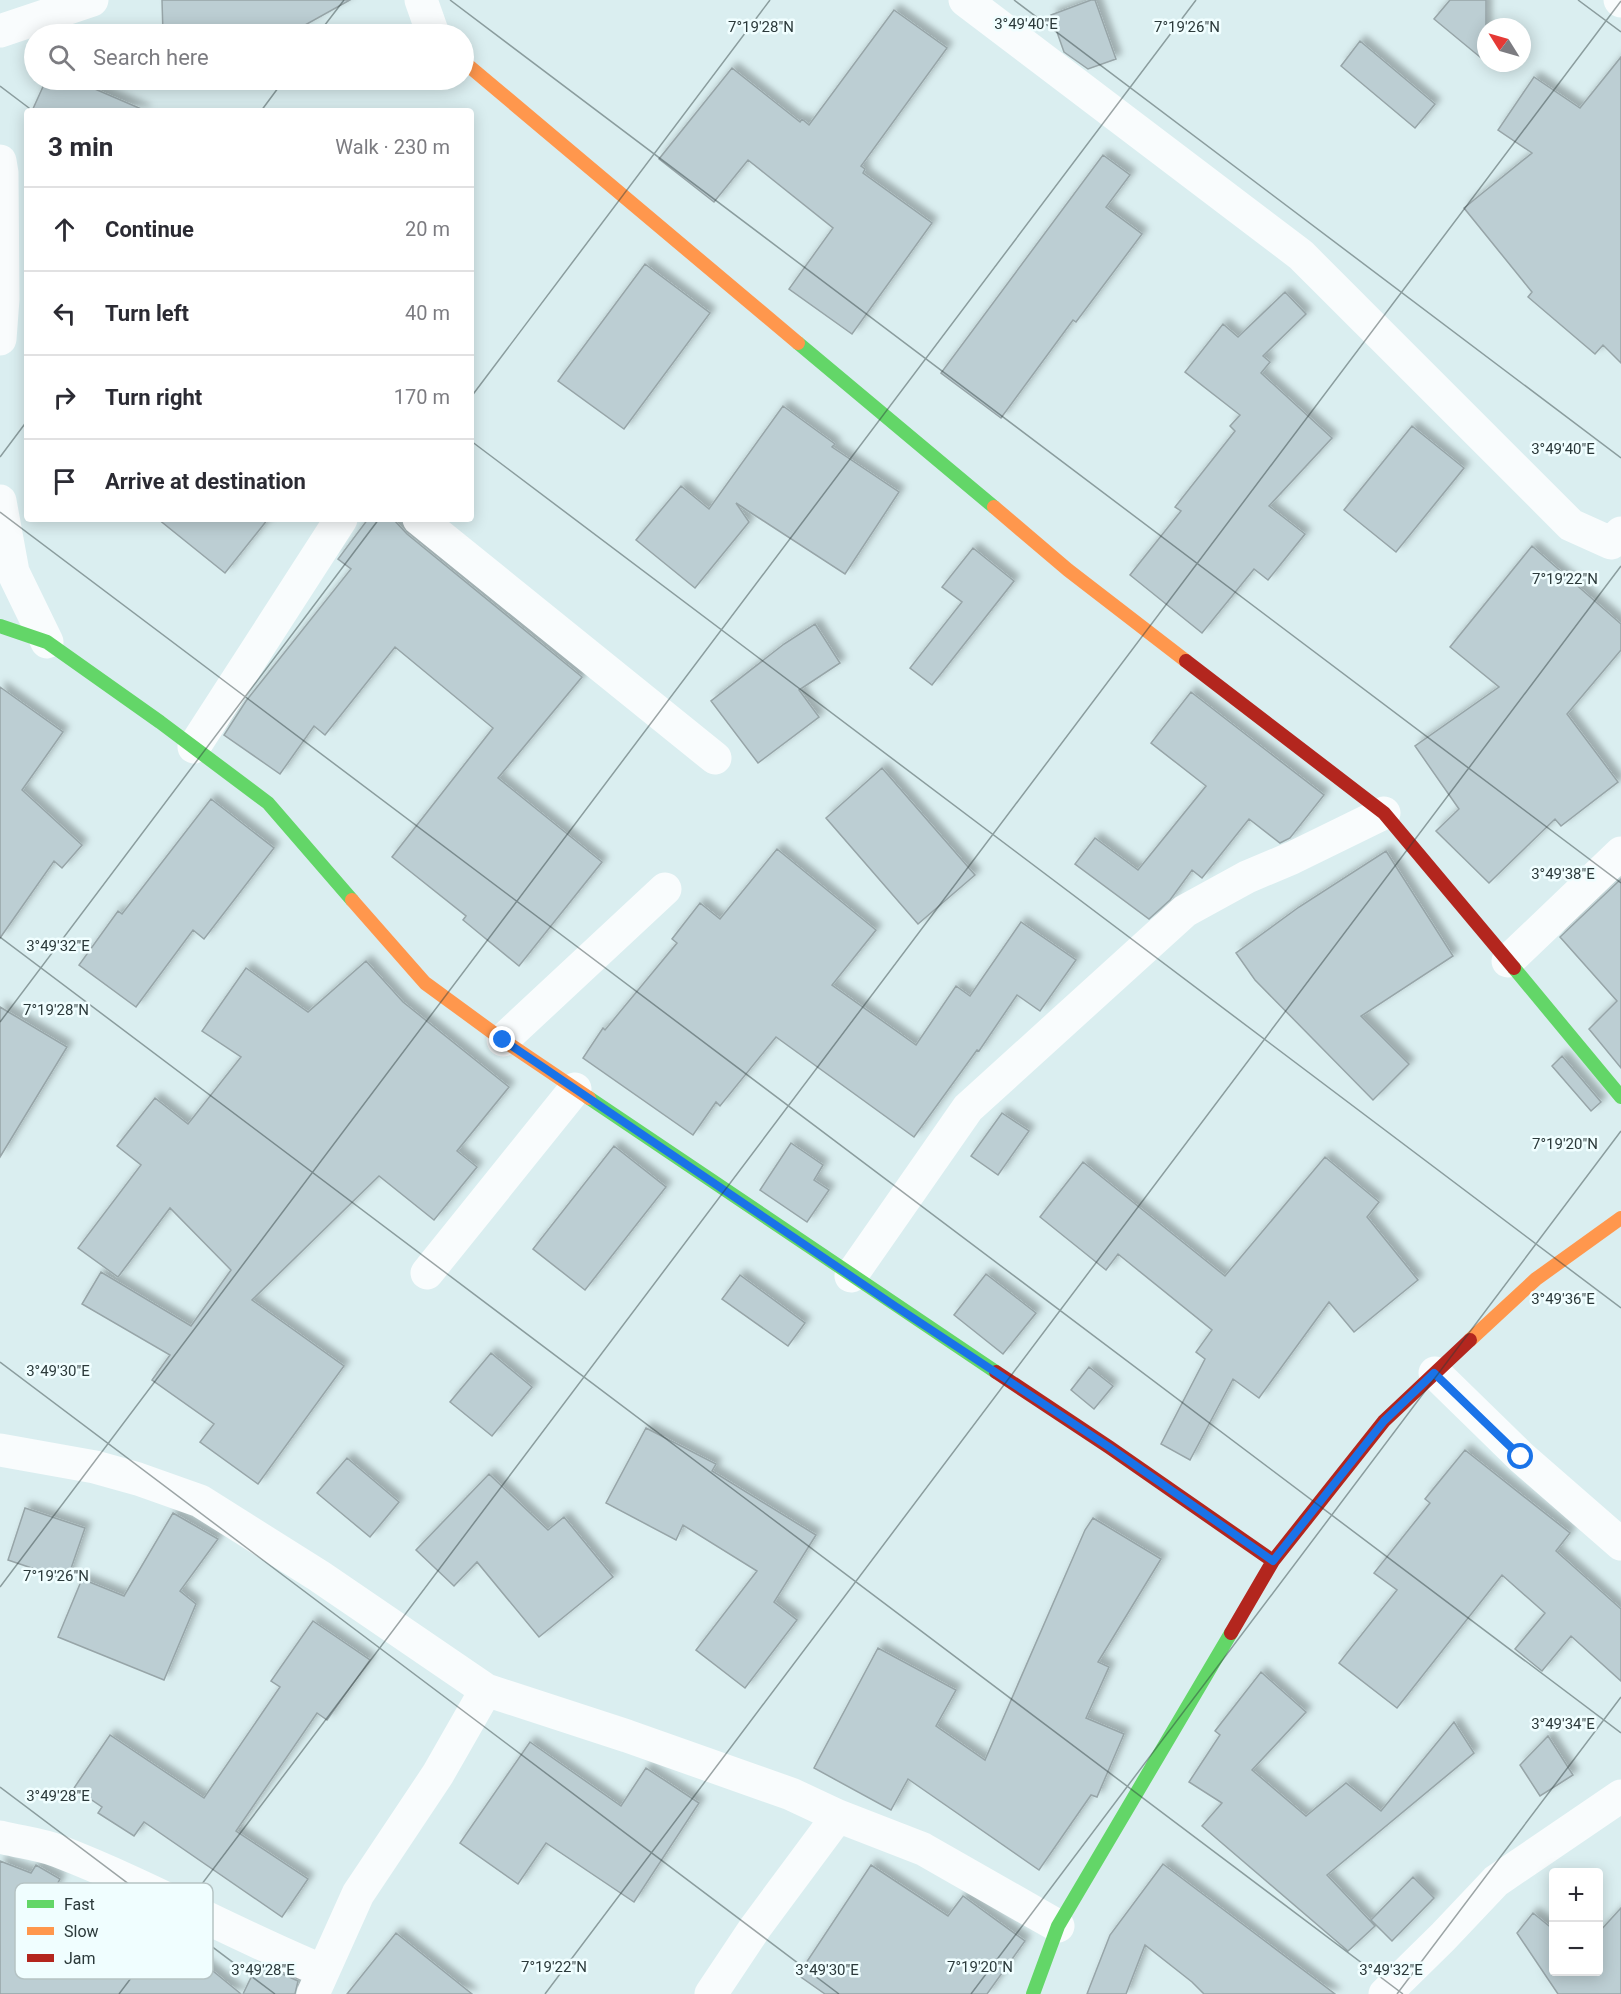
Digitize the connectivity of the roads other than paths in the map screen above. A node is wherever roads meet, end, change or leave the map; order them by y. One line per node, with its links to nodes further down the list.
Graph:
1 (92, 0): 5 (street)
2 (421, 0): 4 (street)
3 (965, 0): 13 (street)
4 (429, 24)
5 (0, 31)
6 (474, 70): 18 (street)
7 (1, 167): 8 (street); 9 (street)
8 (24, 191)
9 (0, 339)
10 (0, 501): 15 (street)
11 (339, 522): 16 (street)
12 (423, 522): 17 (street)
13 (1621, 534)
14 (0, 626): 15 (street)
15 (47, 642): 16 (street)
16 (194, 747): 22 (street)
17 (715, 758)
18 (1384, 813): 21 (street); 27 (street)
19 (1621, 853): 21 (street)
20 (665, 889): 22 (street)
21 (1508, 962): 24 (street)
22 (503, 1040): 23 (street)
23 (575, 1089): 26 (street); 27 (street)
24 (1621, 1097)
25 (1621, 1218): 28 (street)
26 (427, 1273)
27 (851, 1276): 31 (street)
28 (1434, 1373): 30 (street); 31 (street)
29 (0, 1450): 32 (street)
30 (1621, 1544)
31 (1273, 1561): 38 (street)
32 (486, 1690): 34 (street); 39 (street)
33 (1621, 1796): 42 (street)
34 (838, 1816): 38 (street); 40 (street)
35 (0, 1837): 36 (street)
36 (131, 1883)
37 (213, 1921): 39 (street)
38 (1058, 1926): 41 (street)
39 (318, 1982)
40 (711, 1994)
41 (1033, 1994)
42 (1385, 1994)

